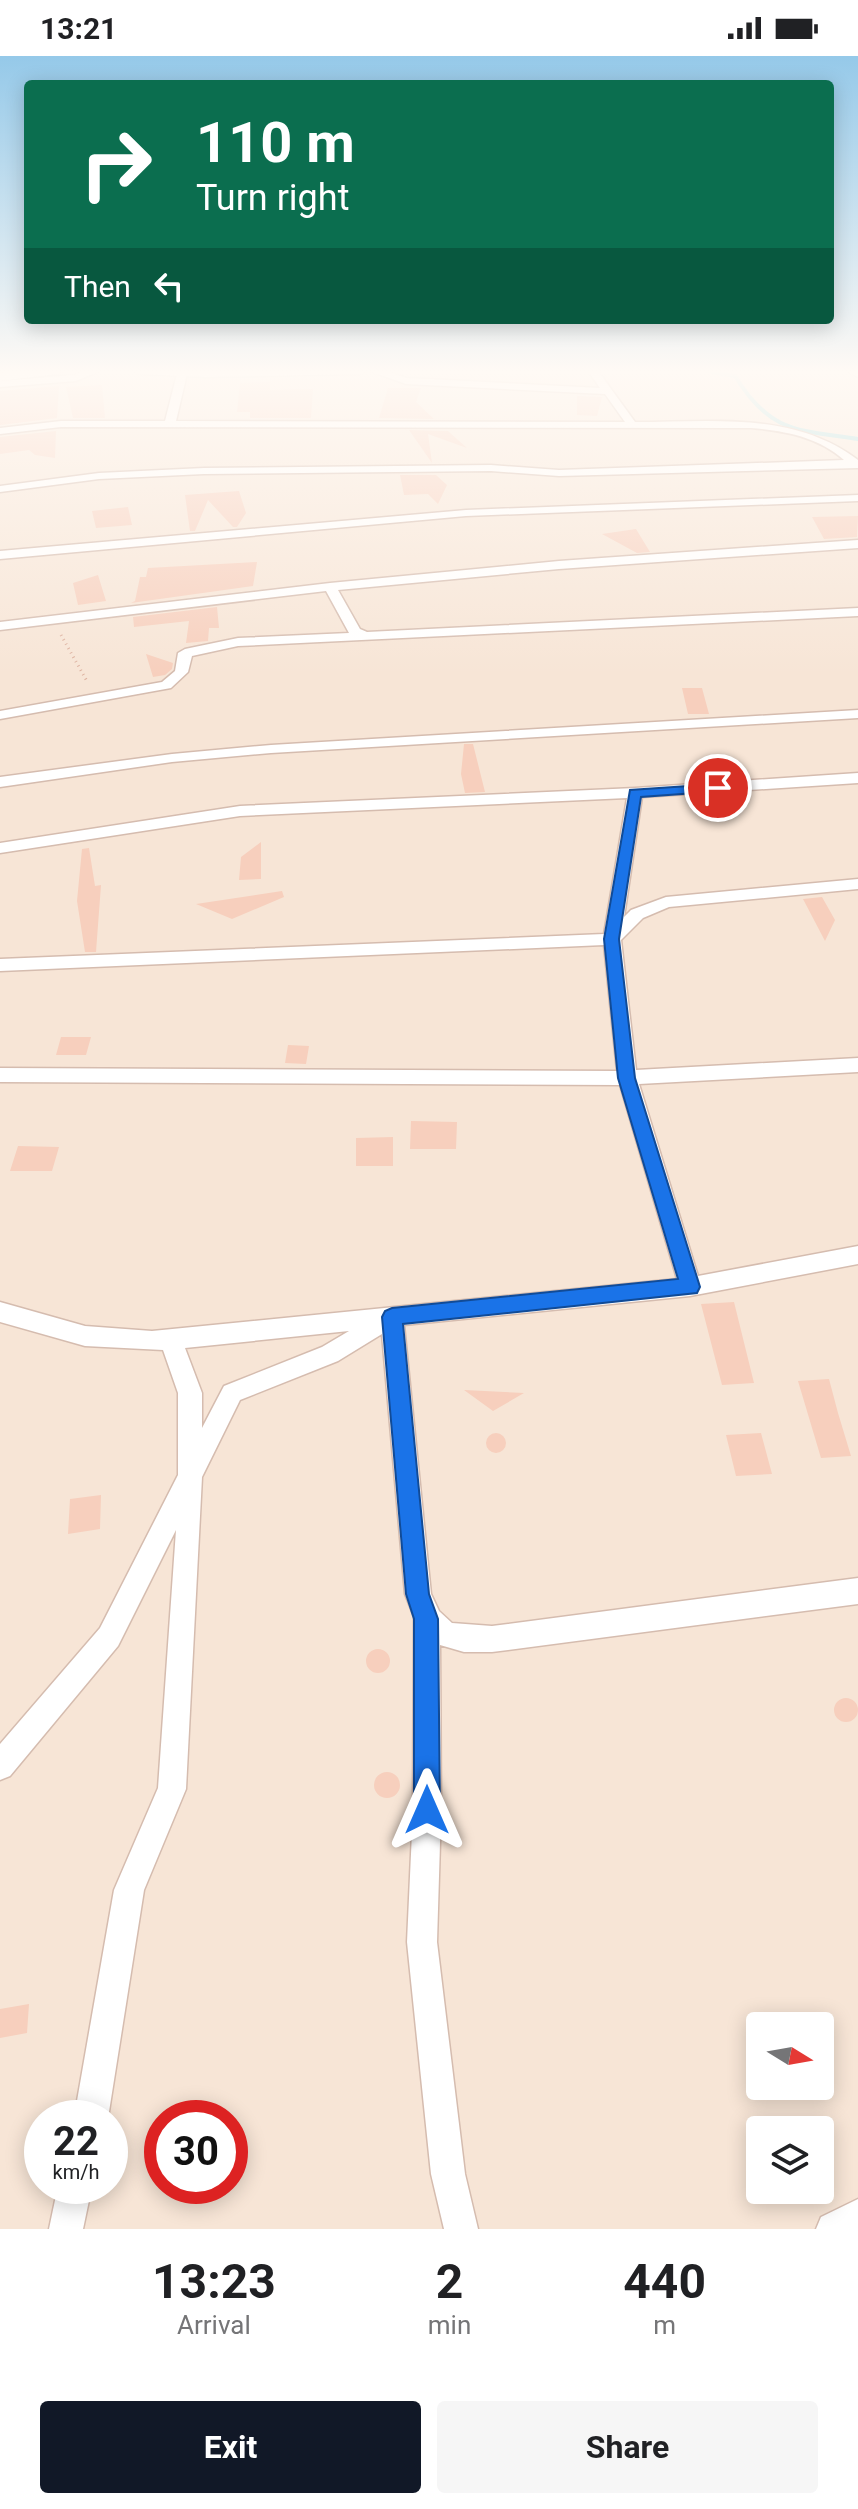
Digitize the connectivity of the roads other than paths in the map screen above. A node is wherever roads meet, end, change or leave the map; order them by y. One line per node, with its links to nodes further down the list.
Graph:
1 (164, 472): 4 (street)
2 (551, 472): 3 (street)
3 (579, 472)
4 (0, 489)
5 (858, 498): 7 (street)
6 (858, 544): 8 (street)
7 (0, 555)
8 (330, 587): 10 (street); 11 (street)
9 (858, 612): 11 (street)
10 (0, 626)
11 (367, 636): 13 (street)
12 (858, 714): 15 (street)
13 (0, 715)
14 (858, 778): 16 (street)
15 (0, 782)
16 (635, 793): 17 (street); 19 (street)
17 (0, 848)
18 (858, 884): 19 (street)
19 (612, 939): 20 (street); 23 (street)
20 (0, 965)
21 (858, 1065): 23 (street)
22 (0, 1075): 23 (street)
23 (627, 1078): 25 (street)
24 (858, 1255): 25 (street)
25 (690, 1287): 27 (street)
26 (0, 1312): 28 (street)
27 (392, 1317): 28 (street); 29 (street); 31 (street)
28 (171, 1339): 29 (street)
29 (190, 1473): 32 (street); 33 (street)
30 (858, 1591): 31 (street)
31 (426, 1619): 37 (street)
32 (0, 1766)
33 (94, 2100)
34 (71, 2204): 36 (street)
35 (858, 2216): 38 (street)
36 (66, 2229)
37 (461, 2229)
38 (833, 2229)

